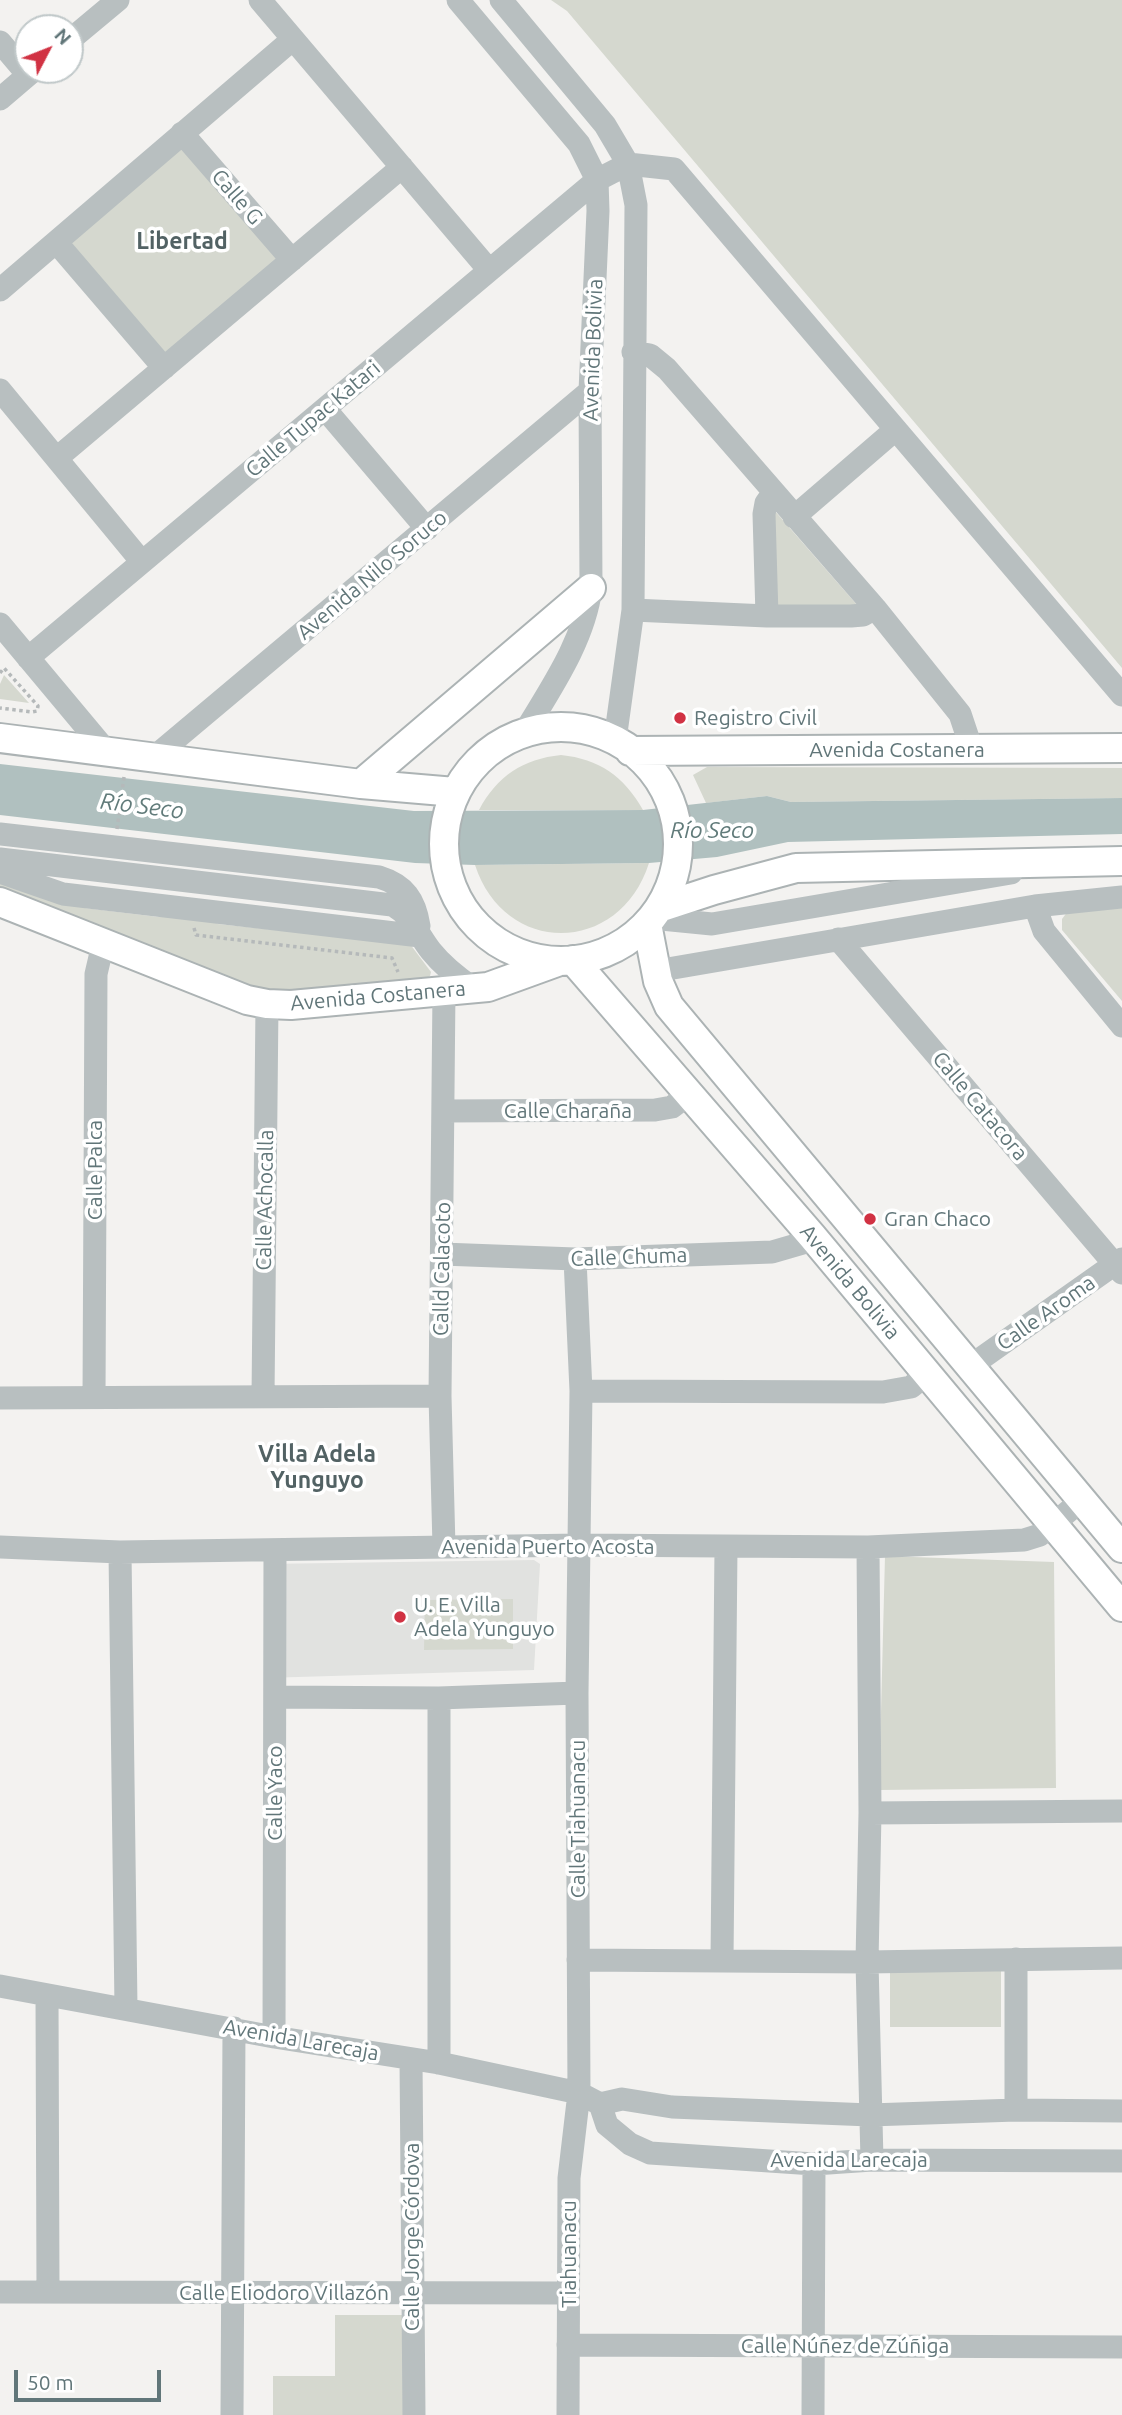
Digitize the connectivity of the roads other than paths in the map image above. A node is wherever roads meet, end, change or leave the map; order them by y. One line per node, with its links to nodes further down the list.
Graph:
1 (118, 0): 5 (street)
2 (260, 0): 6 (street)
3 (458, 0): 14 (street, Avenida Bolivia)
4 (501, 0): 12 (street, Avenida Bolivia)
5 (84, 28)
6 (293, 38): 11 (street); 13 (street)
7 (0, 42): 8 (street)
8 (14, 56)
9 (18, 84): 10 (street)
10 (0, 99)
11 (183, 133): 15 (street); 16 (street, Calle G)
12 (628, 164): 14 (street, Calle Tupac Katari); 19 (street, Avenida Bolivia); 24 (street)
13 (402, 167): 16 (street); 17 (street)
14 (597, 180): 17 (street, Calle Tupac Katari); 22 (street, Avenida Bolivia)
15 (56, 242): 18 (street); 20 (street)
16 (292, 260): 20 (street)
17 (489, 270): 23 (street, Calle Tupac Katari)
18 (0, 290)
19 (634, 352): 26 (street); 32 (street, Avenida Bolivia)
20 (164, 368): 25 (street)
21 (0, 390): 25 (street)
22 (590, 391): 28 (street, Avenida Nilo Soruco); 30 (street, Avenida Bolivia)
23 (325, 409): 28 (street); 29 (street, Calle Tupac Katari)
24 (895, 430): 27 (street); 36 (street)
25 (57, 458): 29 (street)
26 (773, 494): 27 (street); 33 (street)
27 (794, 517): 31 (street)
28 (427, 529): 42 (street, Avenida Nilo Soruco)
29 (142, 562): 35 (street, Calle Tupac Katari)
30 (591, 588): 37 (street, Avenida Bolivia); 44 (main road)
31 (875, 608): 33 (street); 40 (street)
32 (633, 610): 33 (street); 41 (street, Avenida Bolivia)
33 (767, 616)
34 (0, 624): 35 (street)
35 (28, 658): 43 (street)
36 (1122, 695)
37 (524, 733): 41 (main road); 45 (main road)
38 (0, 738): 43 (main road)
39 (1122, 748): 40 (main road, Avenida Costanera)
40 (972, 750): 41 (main road, Avenida Costanera)
41 (630, 751): 54 (main road)
42 (153, 758): 43 (main road); 44 (main road)
43 (116, 763)
44 (361, 784): 45 (main road)
45 (452, 802): 58 (main road)
46 (0, 834): 55 (street)
47 (0, 859): 55 (street)
48 (1122, 861): 49 (main road)
49 (1073, 862): 54 (main road); 54 (street)
50 (0, 872): 55 (street)
51 (1122, 897): 53 (street)
52 (0, 902): 57 (main road, Avenida Costanera)
53 (1035, 906): 56 (street); 63 (street)
54 (656, 910): 58 (main road); 59 (main road, Avenida Bolivia)
55 (420, 936): 60 (street)
56 (838, 939): 59 (street); 69 (street, Calle Catacora)
57 (103, 944): 62 (main road, Avenida Costanera); 75 (street, Calle Palca)
58 (566, 960): 60 (main road, Avenida Costanera); 64 (main road, Avenida Bolivia)
59 (656, 971): 70 (main road, Avenida Bolivia)
60 (473, 988): 61 (main road, Avenida Costanera)
61 (443, 990): 62 (main road, Avenida Costanera); 65 (street, Calld Calacoto)
62 (267, 1004): 73 (street, Calle Achocalla)
63 (1122, 1026)
64 (689, 1094): 65 (street, Calle Charaña); 66 (main road, Avenida Bolivia)
65 (444, 1111): 67 (street, Calld Calacoto)
66 (812, 1236): 68 (street, Calle Chuma); 71 (main road, Avenida Bolivia)
67 (442, 1254): 68 (street, Calle Chuma); 74 (street, Calld Calacoto)
68 (575, 1259): 72 (street, Calle Tiahuanacu)
69 (1120, 1266): 70 (street, Calle Aroma)
70 (969, 1367): 77 (main road, Avenida Bolivia)
71 (927, 1374): 72 (street); 78 (main road, Avenida Bolivia)
72 (581, 1391): 79 (street, Calle Tiahuanacu)
73 (263, 1396): 74 (street); 75 (street)
74 (440, 1396): 83 (street, Calld Calacoto)
75 (94, 1397): 76 (street)
76 (0, 1398)
77 (1082, 1500): 78 (street, Avenida Puerto Acosta); 84 (main road, Avenida Bolivia)
78 (1054, 1526): 82 (street, Avenida Puerto Acosta); 87 (main road, Avenida Bolivia)
79 (579, 1545): 81 (street, Avenida Puerto Acosta); 83 (street, Avenida Puerto Acosta); 88 (street, Calle Tiahuanacu)
80 (0, 1547): 86 (street, Avenida Puerto Acosta)
81 (726, 1547): 82 (street, Avenida Puerto Acosta); 96 (street)
82 (868, 1547): 92 (street)
83 (444, 1548): 85 (street, Avenida Puerto Acosta)
84 (1122, 1548)
85 (275, 1550): 86 (street, Avenida Puerto Acosta); 89 (street, Calle Yaco)
86 (120, 1552): 100 (street)
87 (1122, 1607)
88 (577, 1693): 90 (street); 95 (street, Calle Tiahuanacu)
89 (276, 1697): 90 (street); 102 (street, Calle Yaco)
90 (439, 1698): 104 (street)
91 (1122, 1811): 92 (street)
92 (870, 1813): 97 (street)
93 (1122, 1958): 94 (street)
94 (1016, 1959): 97 (street); 106 (street)
95 (578, 1960): 96 (street); 105 (street, Calle Tiahuanacu)
96 (722, 1960): 97 (street)
97 (867, 1962): 108 (street)
98 (0, 1986): 99 (street, Avenida Larecaja)
99 (47, 1996): 100 (street, Avenida Larecaja); 113 (street)
100 (126, 2008): 101 (street, Avenida Larecaja)
101 (234, 2028): 102 (street, Avenida Larecaja); 115 (street)
102 (274, 2037): 103 (street, Avenida Larecaja)
103 (411, 2060): 104 (street, Avenida Larecaja); 116 (street, Calle Jorge Córdova)
104 (439, 2063): 105 (street, Avenida Larecaja)
105 (589, 2099): 108 (street, Avenida Larecaja); 111 (street, Avenida Larecaja); 114 (street, Tiahuanacu)
106 (1016, 2110): 107 (street, Avenida Larecaja); 108 (street, Avenida Larecaja)
107 (1122, 2111)
108 (870, 2115): 109 (street)
109 (873, 2160): 110 (street, Avenida Larecaja); 111 (street, Avenida Larecaja)
110 (1122, 2161)
111 (814, 2164): 118 (street)
112 (0, 2292): 113 (street, Calle Eliodoro Villazón)
113 (48, 2292): 115 (street, Calle Eliodoro Villazón)
114 (568, 2293): 116 (street, Calle Eliodoro Villazón); 117 (street, Tiahuanacu)
115 (233, 2294): 116 (street, Calle Eliodoro Villazón); 120 (street)
116 (413, 2294): 121 (street, Calle Jorge Córdova)
117 (568, 2345): 118 (street, Calle Núñez de Zúñiga); 122 (street, Tiahuanacu)
118 (813, 2346): 119 (street, Calle Núñez de Zúñiga); 123 (street)
119 (1122, 2347)
120 (232, 2415)
121 (414, 2415)
122 (568, 2415)
123 (813, 2415)

